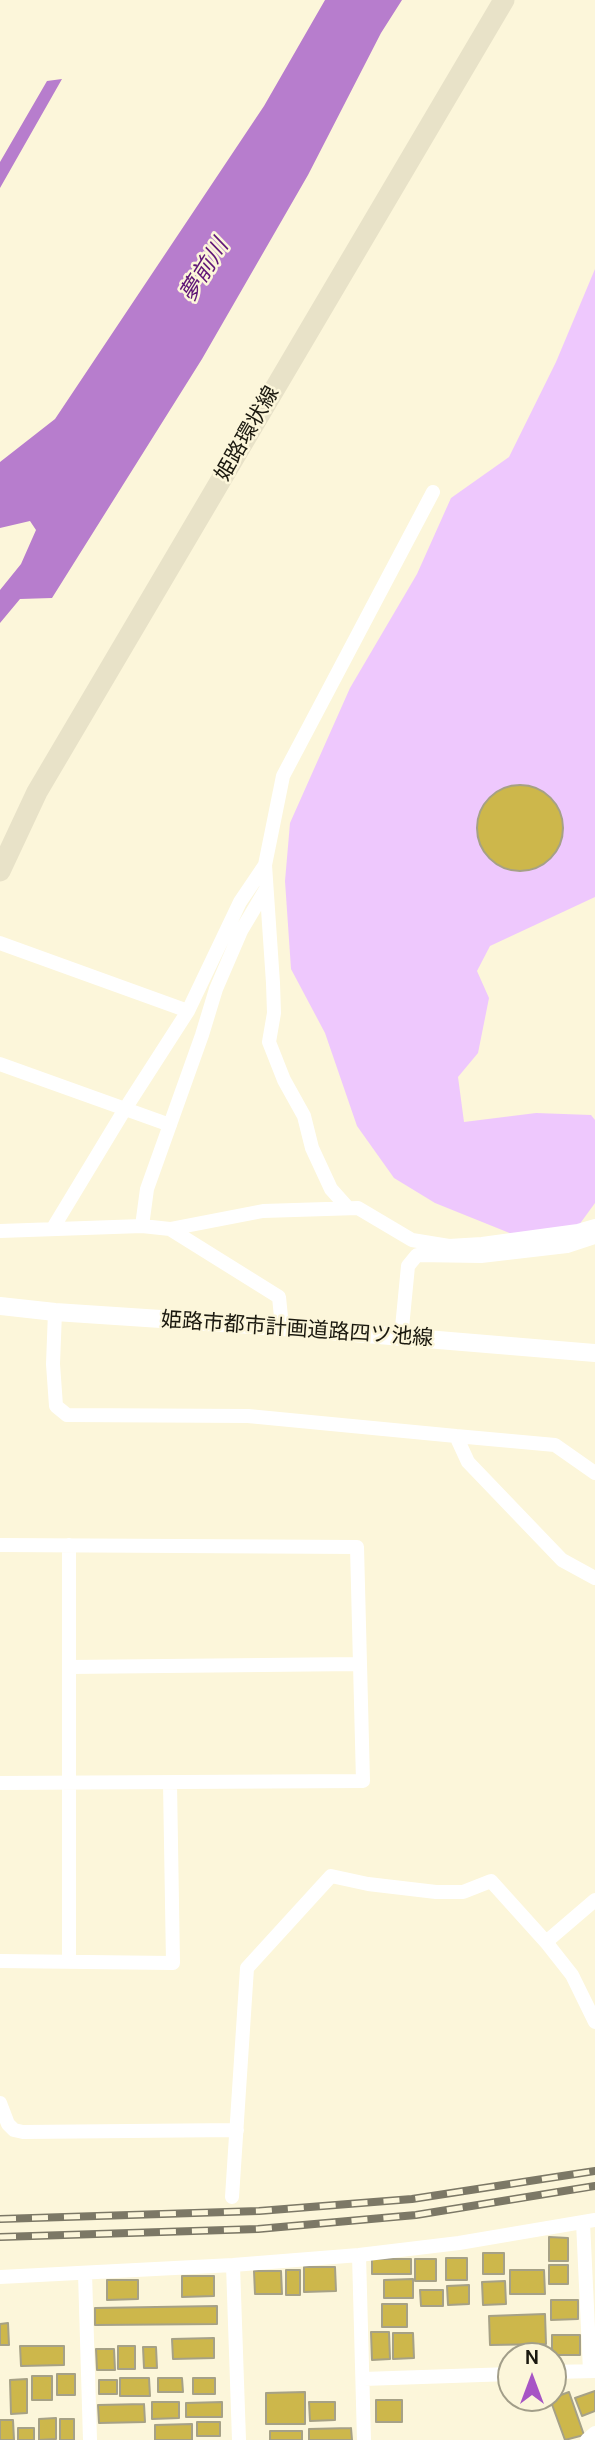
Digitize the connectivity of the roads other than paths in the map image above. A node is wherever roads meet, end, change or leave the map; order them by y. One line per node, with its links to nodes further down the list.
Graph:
1 (504, 0): 4 (main road, 姫路環状線)
2 (433, 492): 3 (street)
3 (265, 865): 5 (street); 7 (street)
4 (0, 871)
5 (267, 887): 7 (street); 12 (street)
6 (0, 943): 8 (street)
7 (209, 986): 8 (street); 11 (street)
8 (188, 1011): 10 (street)
9 (0, 1064): 10 (street)
10 (125, 1109): 11 (street); 15 (street)
11 (170, 1125): 13 (street)
12 (348, 1208): 14 (street); 16 (street)
13 (142, 1226): 15 (street); 16 (street)
14 (595, 1226)
15 (54, 1228): 17 (street)
16 (170, 1229): 21 (street)
17 (0, 1231)
18 (595, 1237): 22 (street)
19 (0, 1306): 20 (street, 姫路市都市計画道路四ツ池線)
20 (55, 1312): 21 (street, 姫路市都市計画道路四ツ池線); 24 (street)
21 (282, 1327): 22 (street, 姫路市都市計画道路四ツ池線)
22 (401, 1338): 23 (street, 姫路市都市計画道路四ツ池線)
23 (595, 1353)
24 (456, 1436): 25 (street); 28 (street)
25 (595, 1474)
26 (0, 1545): 27 (street)
27 (69, 1545): 29 (street); 30 (street)
28 (595, 1578)
29 (359, 1664): 30 (street); 33 (street)
30 (69, 1667): 32 (street)
31 (0, 1783): 32 (street)
32 (69, 1783): 33 (street); 37 (street)
33 (170, 1783): 37 (street)
34 (595, 1900): 35 (street)
35 (546, 1942): 38 (street); 40 (street)
36 (0, 1961): 37 (street)
37 (69, 1962)
38 (595, 2022)
39 (0, 2103): 40 (street)
40 (237, 2130): 41 (street)
41 (232, 2197)
42 (589, 2221): 43 (street); 47 (street)
43 (359, 2255): 44 (street); 50 (street)
44 (233, 2265): 45 (street); 53 (street)
45 (85, 2273): 46 (street); 52 (street)
46 (0, 2277)
47 (592, 2371): 48 (street)
48 (567, 2372)
49 (497, 2374): 50 (street)
50 (363, 2379): 54 (street)
51 (595, 2434): 55 (street)
52 (90, 2440)
53 (239, 2440)
54 (364, 2440)
55 (587, 2440)

